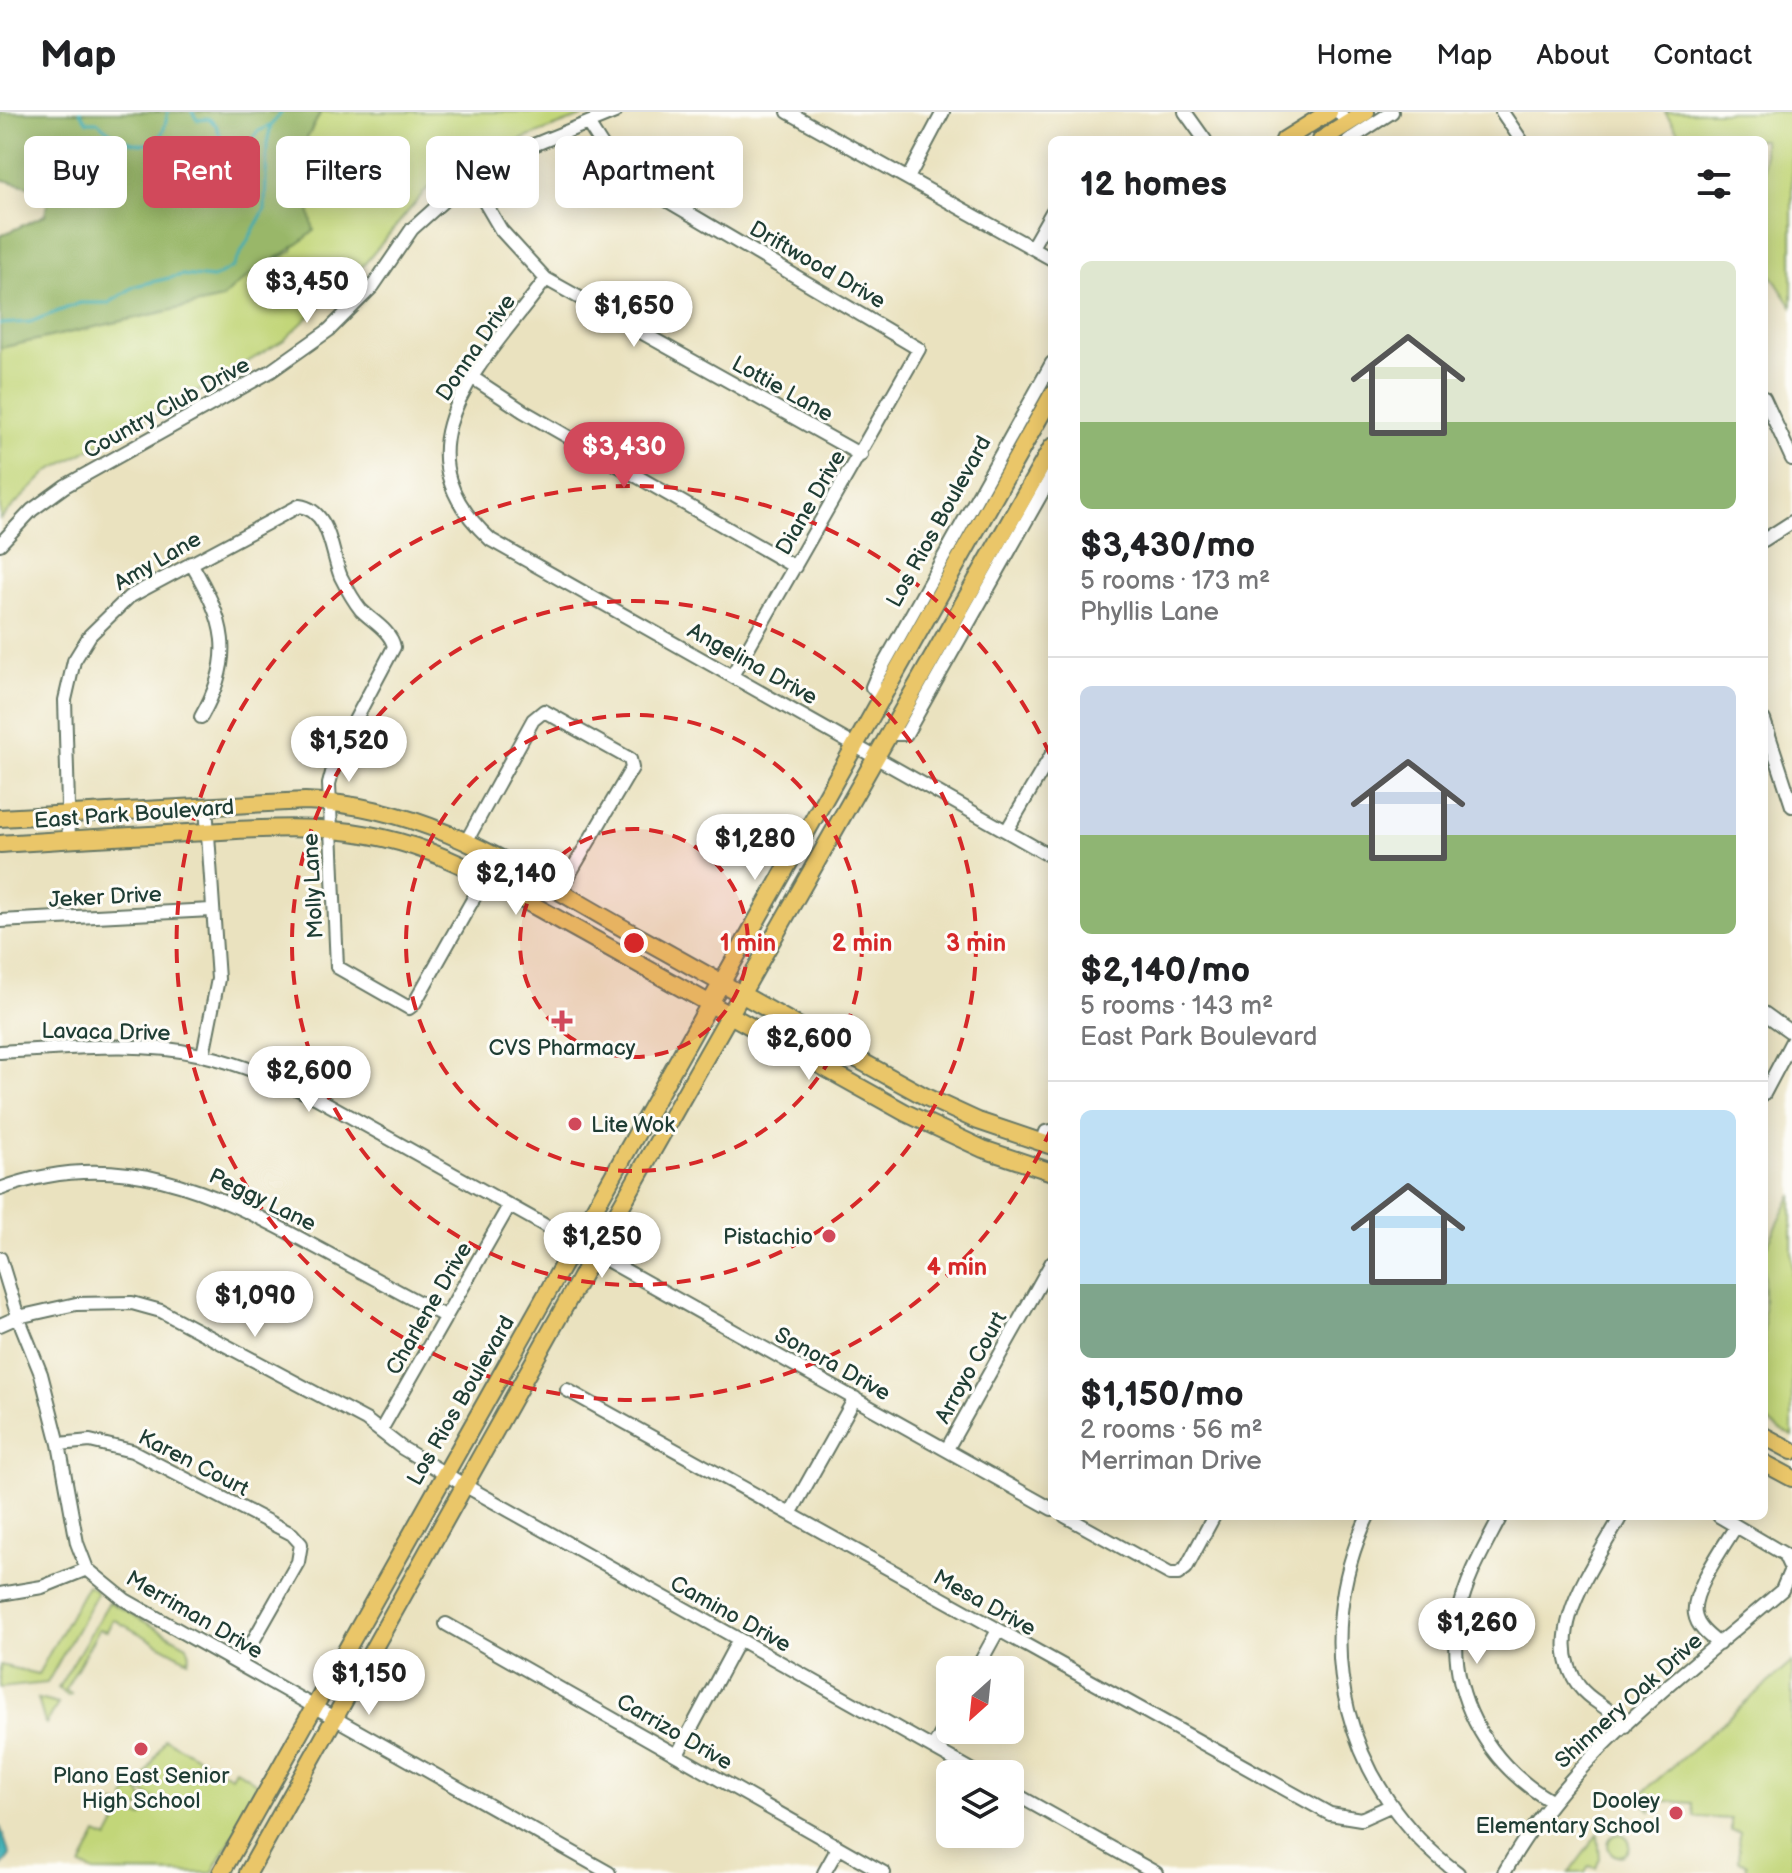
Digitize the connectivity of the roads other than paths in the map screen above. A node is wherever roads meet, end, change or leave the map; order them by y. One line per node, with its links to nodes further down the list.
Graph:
1 (615, 112): 9 (street, Country Club Drive)
2 (943, 112): 16 (street)
3 (1185, 112): 11 (street)
4 (1329, 112): 12 (main road)
5 (1366, 112): 10 (main road)
6 (1392, 112): 10 (street)
7 (1502, 112): 14 (street)
8 (793, 113): 16 (street)
9 (589, 125): 15 (street, Country Club Drive); 23 (street, Driftwood Drive)
10 (1345, 125): 13 (main road)
11 (1202, 136)
12 (1290, 136)
13 (1327, 136)
14 (1518, 136)
15 (539, 144)
16 (908, 178): 20 (street)
17 (435, 208): 36 (street, Country Club Drive)
18 (488, 208): 22 (street, Lottie Lane)
19 (1048, 219): 20 (street)
20 (1032, 247): 21 (street)
21 (1048, 257)
22 (546, 279): 25 (street, Donna Drive); 29 (street, Lottie Lane)
23 (919, 349): 29 (street, Diane Drive)
24 (1048, 370): 40 (street, Los Rios Boulevard)
25 (473, 378): 32 (street, Donna Drive); 38 (street)
26 (1048, 402): 40 (main road, Los Rios Boulevard)
27 (1768, 407): 30 (street)
28 (1048, 454): 43 (main road, Los Rios Boulevard)
29 (861, 455): 38 (street, Diane Drive)
30 (1792, 459)
31 (1048, 482): 43 (street, Los Rios Boulevard)
32 (450, 489): 39 (street, Angelina Drive)
33 (312, 510): 37 (street, Amy Lane); 47 (street, Molly Lane)
34 (1792, 522): 35 (street)
35 (1768, 537)
36 (0, 544)
37 (191, 563): 41 (street); 50 (street, Amy Lane)
38 (795, 567): 39 (street, Diane Drive)
39 (733, 674): 44 (street, Angelina Drive)
40 (883, 700): 44 (main road, Los Rios Boulevard)
41 (201, 717)
42 (1768, 732): 49 (street)
43 (888, 734): 45 (main road, Los Rios Boulevard)
44 (856, 745): 45 (street, Angelina Drive); 58 (main road, Los Rios Boulevard)
45 (876, 756): 53 (street, Angelina Drive); 60 (main road, Los Rios Boulevard)
46 (1048, 761): 53 (street)
47 (327, 801): 48 (main road, East Park Boulevard); 52 (street, Molly Lane); 56 (main road, East Park Boulevard)
48 (206, 806): 50 (main road, East Park Boulevard); 54 (street)
49 (1792, 806)
50 (68, 814): 51 (main road, East Park Boulevard); 55 (street, Amy Lane)
51 (0, 818)
52 (330, 827): 54 (main road, East Park Boulevard); 61 (main road, East Park Boulevard); 61 (street, Molly Lane)
53 (1007, 830): 59 (street, Angelina Drive)
54 (207, 832): 55 (main road, East Park Boulevard); 63 (street)
55 (69, 840): 57 (main road, East Park Boulevard)
56 (467, 840): 62 (main road, East Park Boulevard); 62 (street)
57 (0, 844)
58 (797, 849): 60 (main road); 66 (main road, Los Rios Boulevard)
59 (1048, 855)
60 (815, 863): 67 (main road, Los Rios Boulevard)
61 (485, 878): 64 (main road, East Park Boulevard)
62 (559, 892): 64 (main road); 66 (main road, East Park Boulevard)
63 (211, 910): 65 (street, Jeker Drive); 74 (street)
64 (548, 912): 68 (main road, East Park Boulevard)
65 (0, 921)
66 (721, 983): 67 (main road, East Park Boulevard); 68 (main road, Los Rios Boulevard)
67 (742, 995): 69 (main road, Los Rios Boulevard); 76 (main road, East Park Boulevard)
68 (709, 1003): 69 (main road, East Park Boulevard); 79 (main road, Los Rios Boulevard)
69 (731, 1015): 77 (main road, East Park Boulevard); 80 (main road, Los Rios Boulevard)
70 (1768, 1016): 71 (street)
71 (1792, 1033)
72 (1792, 1041): 75 (street)
73 (0, 1052): 74 (street, Lavaca Drive)
74 (203, 1055): 83 (street, Lavaca Drive)
75 (1768, 1086)
76 (952, 1109): 77 (main road); 78 (main road, East Park Boulevard)
77 (943, 1131): 81 (main road, East Park Boulevard)
78 (1048, 1140)
79 (631, 1143): 80 (main road); 84 (main road, Los Rios Boulevard)
80 (652, 1155): 85 (main road, Los Rios Boulevard)
81 (1048, 1170)
82 (0, 1189): 89 (street, Peggy Lane)
83 (509, 1206): 84 (street, Lavaca Drive); 89 (street, Charlene Drive)
84 (575, 1242): 85 (street, Lavaca Drive); 99 (main road, Los Rios Boulevard)
85 (595, 1252): 92 (street, Sonora Drive); 101 (main road, Los Rios Boulevard)
86 (0, 1258): 88 (street)
87 (1048, 1269): 96 (street, Arroyo Court)
88 (18, 1317): 90 (street, Camino Drive); 93 (street, Camino Drive); 95 (street)
89 (446, 1317): 93 (street, Charlene Drive)
90 (0, 1325)
91 (567, 1390): 103 (street, Mesa Drive)
92 (855, 1398): 96 (street, Sonora Drive); 103 (street)
93 (381, 1430): 99 (street, Camino Drive)
94 (1768, 1438): 97 (main road)
95 (59, 1444): 111 (street); 119 (street, Karen Court)
96 (947, 1449): 102 (street, Sonora Drive)
97 (1792, 1451)
98 (1768, 1465): 100 (main road)
99 (443, 1473): 101 (street, Camino Drive); 120 (main road, Los Rios Boulevard)
100 (1792, 1478)
101 (464, 1485): 116 (street, Camino Drive); 121 (main road, Los Rios Boulevard)
102 (1048, 1507)
103 (790, 1514): 115 (street, Mesa Drive)
104 (1072, 1520): 105 (street)
105 (1212, 1520)
106 (1366, 1520): 130 (street)
107 (1499, 1520): 129 (street)
108 (1619, 1520): 122 (street)
109 (1726, 1520): 110 (street)
110 (1736, 1526): 112 (street); 117 (street)
111 (87, 1569): 113 (street); 119 (street, Merriman Drive)
112 (1791, 1569): 117 (street, Shinnery Oak Drive)
113 (0, 1594)
114 (446, 1624): 125 (street, Carrizo Drive)
115 (997, 1632): 118 (street); 130 (street, Mesa Drive)
116 (738, 1641): 124 (street, Camino Drive); 125 (street)
117 (1719, 1644): 122 (street, Shinnery Oak Drive)
118 (984, 1656)
119 (240, 1664): 120 (street, Merriman Drive)
120 (313, 1706): 121 (street, Merriman Drive); 127 (main road, Los Rios Boulevard)
121 (334, 1717): 131 (main road, Los Rios Boulevard); 135 (street, Merriman Drive)
122 (1625, 1726): 129 (street, Shinnery Oak Drive)
123 (936, 1743): 124 (street)
124 (933, 1748): 126 (street, Camino Drive)
125 (677, 1755): 132 (street, Carrizo Drive)
126 (954, 1760)
127 (271, 1782): 131 (main road); 133 (main road, Los Rios Boulevard)
128 (1024, 1799): 138 (street)
129 (1551, 1801): 140 (street, Shinnery Oak Drive)
130 (1390, 1806): 139 (street)
131 (263, 1845): 134 (main road, Los Rios Boulevard)
132 (838, 1848): 136 (street); 137 (street, Carrizo Drive)
133 (221, 1873)
134 (248, 1873)
135 (609, 1873)
136 (824, 1873)
137 (884, 1873)
138 (1156, 1873)
139 (1458, 1873)
140 (1504, 1873)

